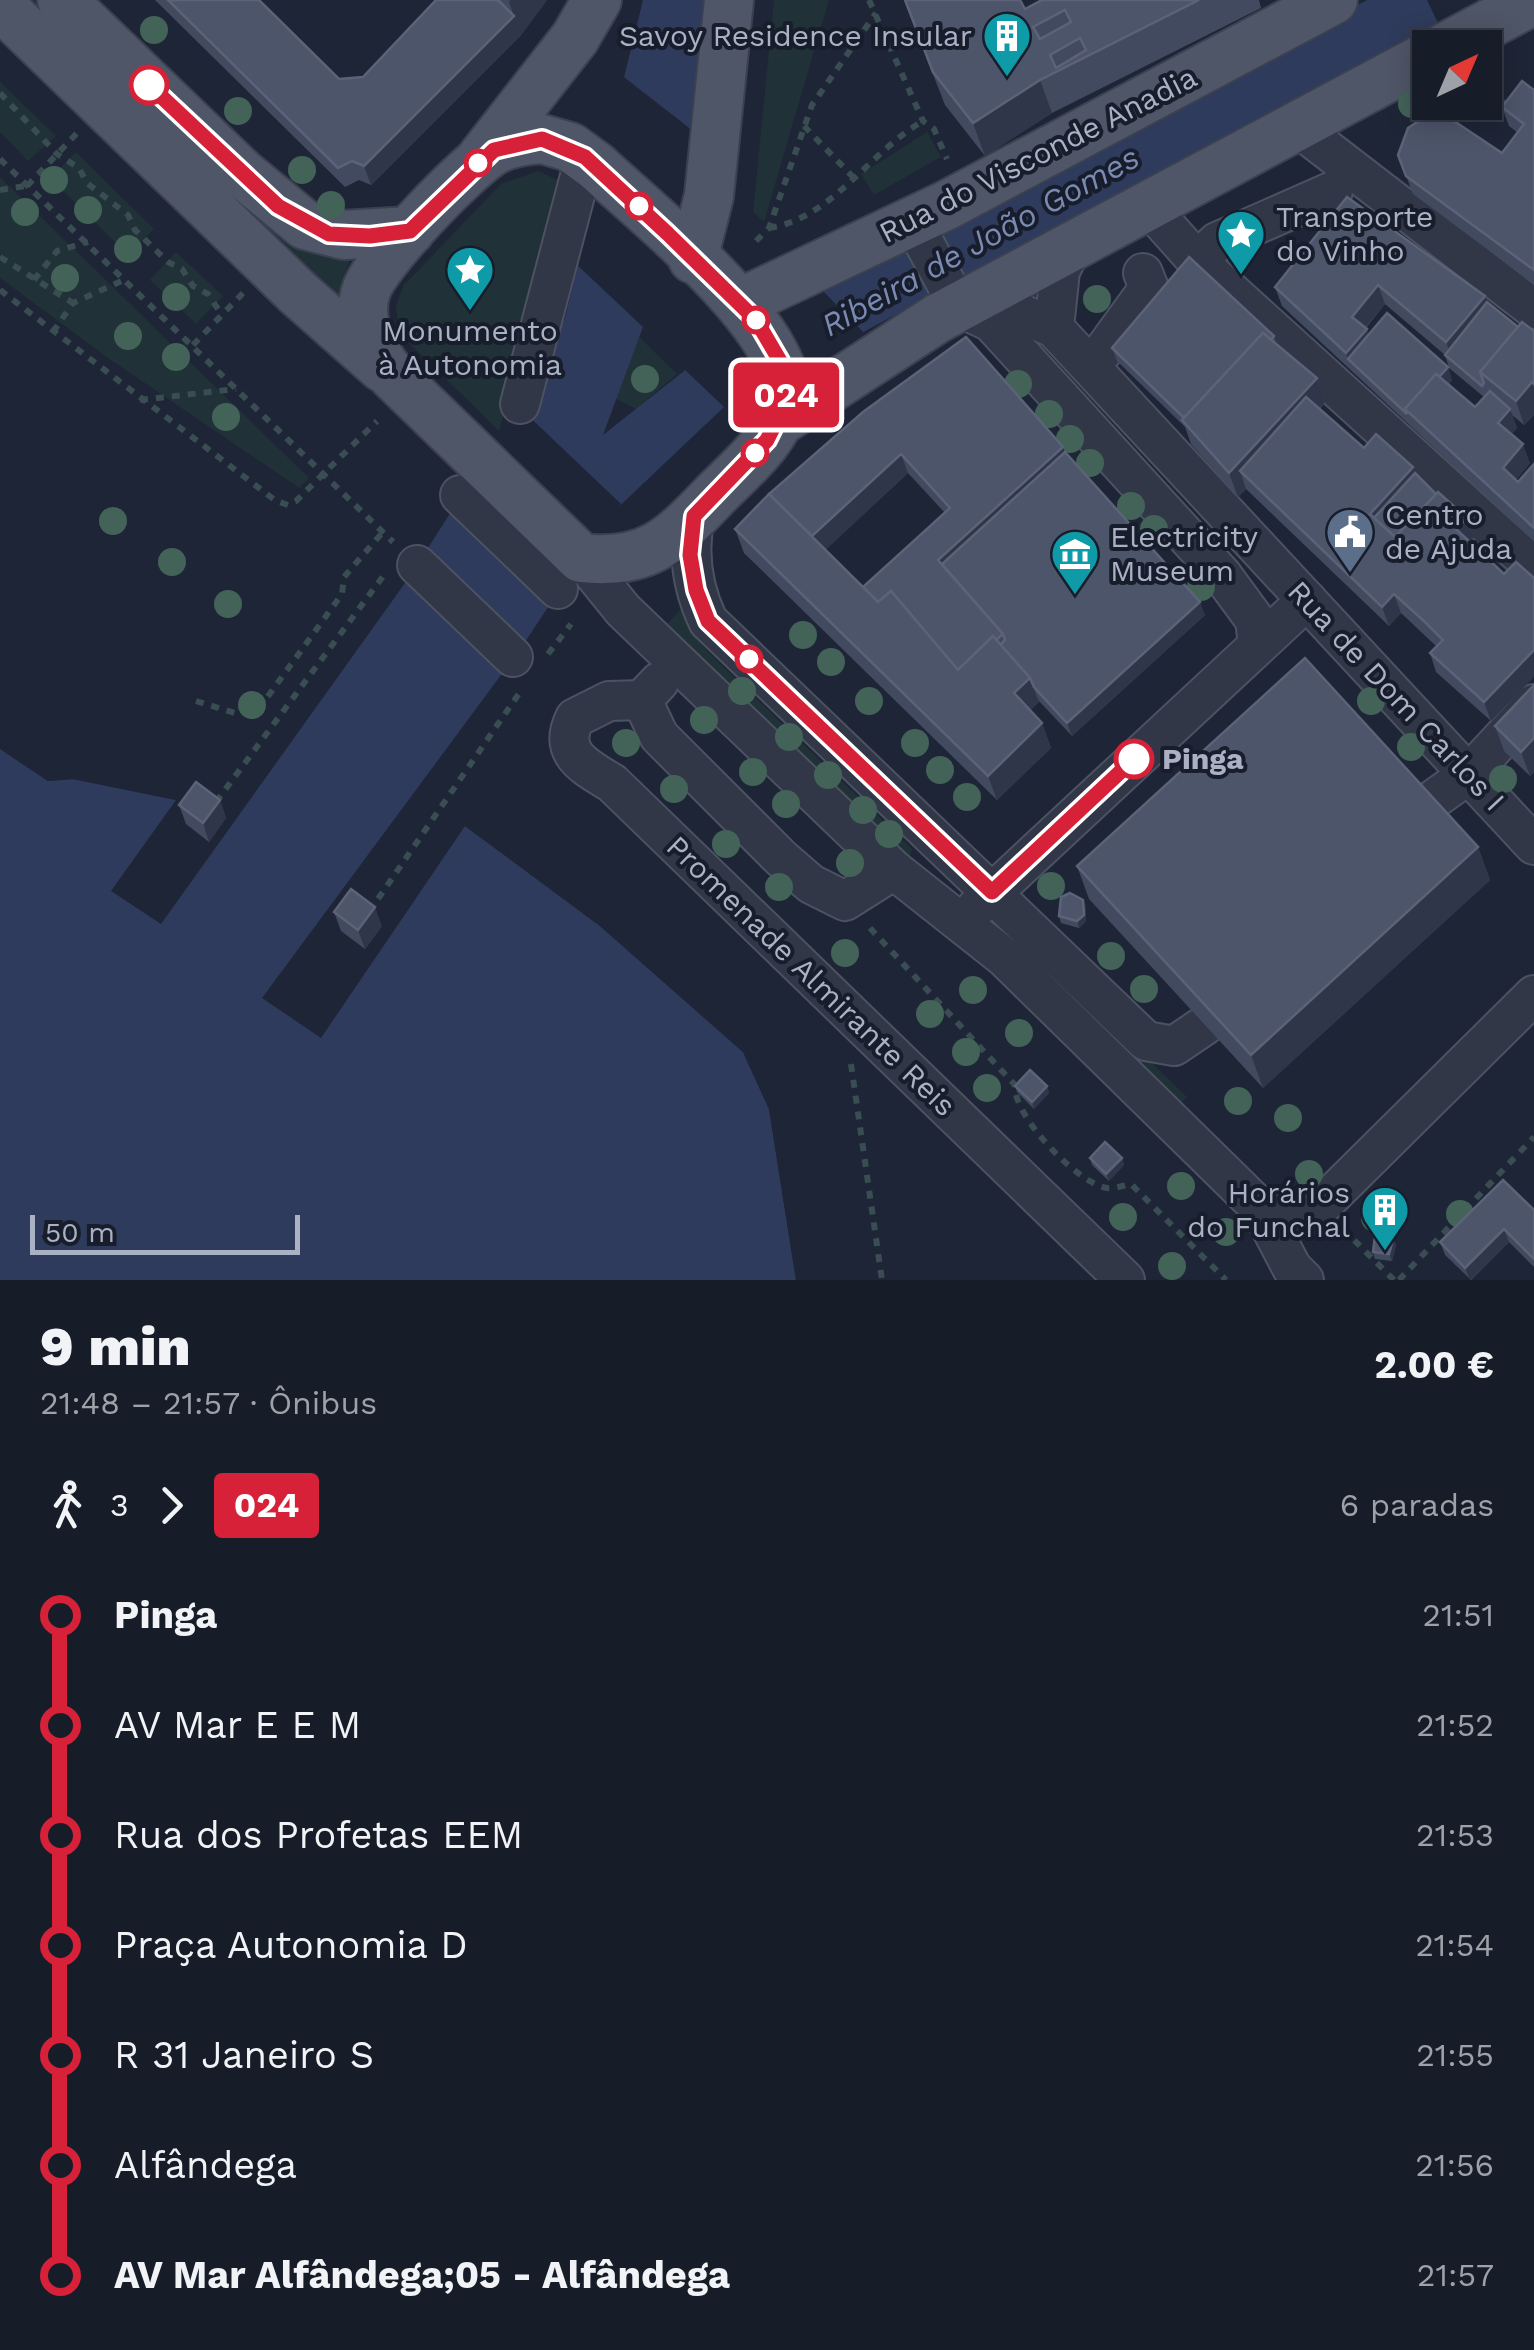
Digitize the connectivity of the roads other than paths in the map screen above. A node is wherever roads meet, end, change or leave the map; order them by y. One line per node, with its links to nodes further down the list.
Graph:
1 (62, 0): 14 (main road)
2 (597, 0): 12 (main road)
3 (729, 0): 17 (main road)
4 (1333, 0): 7 (main road, Rua do Visconde Anadia)
5 (1534, 0): 8 (main road)
6 (0, 6): 25 (main road)
7 (1279, 13): 22 (main road, Rua do Visconde Anadia)
8 (1478, 30)
9 (1412, 64): 10 (main road)
10 (1295, 124): 18 (main road); 21 (street)
11 (591, 161): 12 (main road); 17 (main road); 27 (street)
12 (476, 164): 14 (main road)
13 (1333, 190): 19 (street)
14 (410, 231): 25 (main road)
15 (922, 239): 20 (street)
16 (1073, 245): 18 (main road); 20 (main road); 23 (street)
17 (681, 246): 22 (main road)
18 (1146, 246): 19 (street); 24 (street)
19 (1197, 261): 30 (street)
20 (962, 296): 23 (street, Rua de Dom Carlos I); 26 (main road); 33 (street)
21 (1534, 309)
22 (748, 312): 26 (main road)
23 (1054, 328): 32 (street, Rua de Dom Carlos I)
24 (1104, 350)
25 (393, 376): 31 (main road)
26 (782, 402): 28 (main road)
27 (520, 404)
28 (694, 516): 31 (main road); 42 (street)
29 (403, 561): 35 (street)
30 (1534, 566)
31 (574, 586): 34 (street)
32 (1306, 600): 33 (street); 38 (street, Rua de Dom Carlos I)
33 (1258, 645): 42 (street)
34 (678, 662): 36 (street); 41 (street)
35 (522, 667)
36 (642, 700): 41 (street); 47 (street, Promenade Almirante Reis)
37 (1534, 704): 38 (street)
38 (1470, 774): 39 (street); 40 (street, Rua de Dom Carlos I)
39 (1423, 806)
40 (1534, 845)
41 (894, 870): 43 (street)
42 (992, 892): 43 (street); 45 (street)
43 (944, 910): 46 (street)
44 (1534, 995): 46 (street)
45 (1205, 1025)
46 (1261, 1208): 48 (street)
47 (1126, 1280)
48 (1304, 1280)

